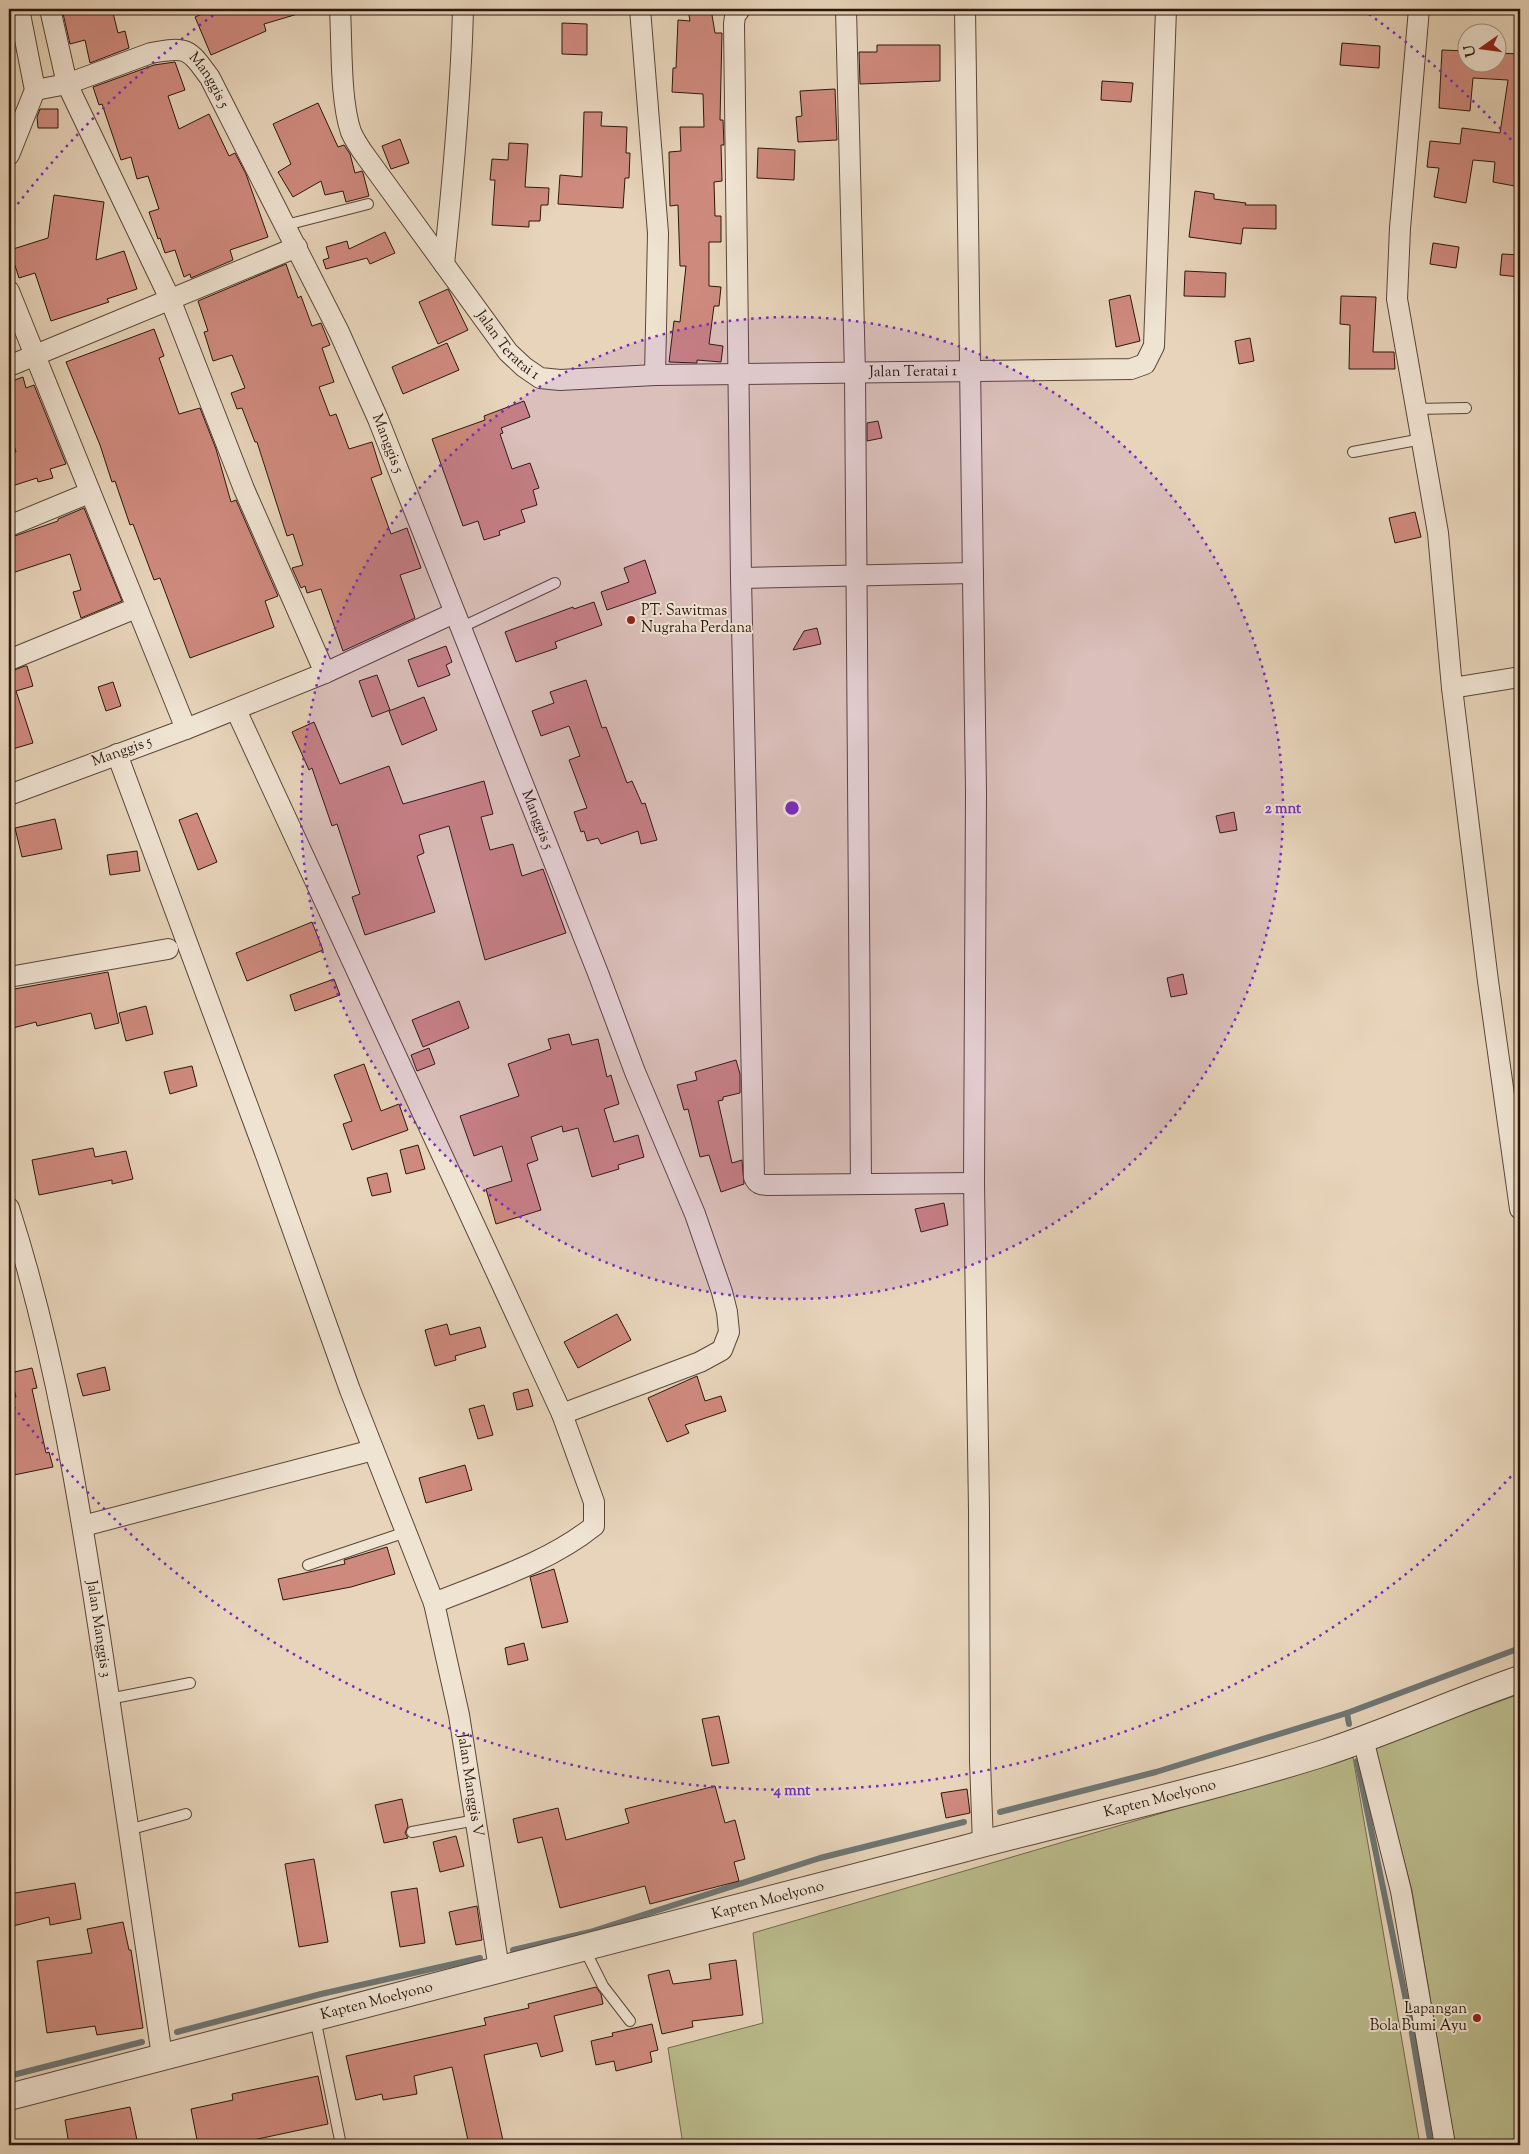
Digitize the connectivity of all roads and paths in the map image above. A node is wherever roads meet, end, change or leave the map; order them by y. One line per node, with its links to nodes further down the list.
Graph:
1 (19, 9): 12 (street)
2 (50, 9): 11 (street)
3 (340, 9): 17 (street, Jalan Teratai 1)
4 (463, 9): 17 (street)
5 (640, 9): 25 (street)
6 (740, 9): 23 (street)
7 (846, 9): 24 (street)
8 (965, 9): 22 (street)
9 (1166, 9): 22 (street, Jalan Teratai 1)
10 (1419, 9): 27 (street)
11 (67, 84): 12 (street, Manggis 5); 15 (street, Manggis 5); 19 (street)
12 (35, 90): 13 (street)
13 (9, 155)
14 (368, 204): 15 (lane)
15 (286, 225): 16 (street, Manggis 5)
16 (297, 247): 19 (street); 37 (street, Manggis 5)
17 (444, 264): 25 (street, Jalan Teratai 1)
18 (9, 291): 20 (street)
19 (170, 299): 20 (street); 39 (street)
20 (34, 355): 21 (street); 30 (street)
21 (9, 366)
22 (971, 371): 24 (street, Jalan Teratai 1); 32 (street)
23 (739, 374): 24 (street, Jalan Teratai 1); 25 (street, Jalan Teratai 1); 34 (street)
24 (855, 374): 33 (street)
25 (655, 376)
26 (1466, 408): 27 (lane)
27 (1416, 409): 28 (street)
28 (1422, 439): 29 (lane); 41 (street)
29 (1353, 452)
30 (89, 493): 31 (street); 36 (street)
31 (9, 526)
32 (973, 573): 33 (street); 48 (street)
33 (855, 576): 34 (street); 49 (street)
34 (741, 578): 49 (street)
35 (555, 583): 37 (lane)
36 (136, 608): 38 (street); 43 (street)
37 (457, 621): 39 (street, Manggis 5); 52 (street, Manggis 5)
38 (9, 660)
39 (325, 673): 42 (street, Manggis 5)
40 (1520, 677): 41 (street)
41 (1452, 688): 51 (street)
42 (236, 710): 43 (street, Manggis 5); 52 (street)
43 (186, 729): 44 (street, Manggis 5)
44 (117, 754): 45 (street, Manggis 5); 53 (street, Jalan Manggis V)
45 (9, 796)
46 (168, 949): 47 (street)
47 (9, 977)
48 (974, 1183): 49 (street); 66 (street)
49 (861, 1184)
50 (9, 1208): 54 (street, Jalan Manggis 3)
51 (1520, 1209)
52 (562, 1414): 57 (street)
53 (373, 1450): 54 (street); 55 (street, Jalan Manggis V)
54 (83, 1526): 60 (street, Jalan Manggis 3)
55 (406, 1532): 56 (lane); 57 (street, Jalan Manggis V)
56 (308, 1565)
57 (434, 1603): 63 (street, Jalan Manggis V)
58 (1520, 1679): 61 (street, Kapten Moelyono)
59 (190, 1683): 60 (lane)
60 (109, 1699): 64 (street, Jalan Manggis 3)
61 (1363, 1739): 66 (street, Kapten Moelyono); 74 (street)
62 (186, 1814): 64 (lane)
63 (476, 1820): 65 (lane); 68 (street, Jalan Manggis V)
64 (128, 1830): 71 (street, Jalan Manggis 3)
65 (412, 1832)
66 (983, 1844): 67 (street, Kapten Moelyono)
67 (583, 1947): 68 (street, Kapten Moelyono); 70 (lane)
68 (499, 1969): 69 (street, Kapten Moelyono)
69 (315, 2018): 71 (street, Kapten Moelyono); 73 (lane)
70 (630, 2021)
71 (162, 2056): 72 (street, Kapten Moelyono)
72 (9, 2097)
73 (341, 2145)
74 (1445, 2145)

